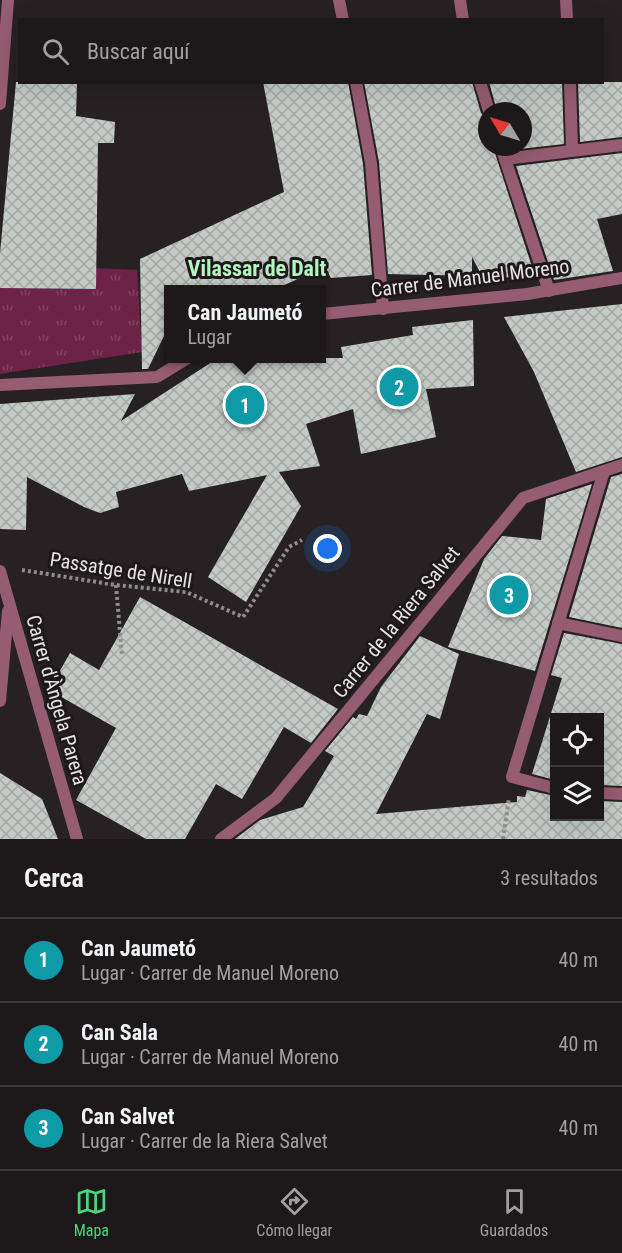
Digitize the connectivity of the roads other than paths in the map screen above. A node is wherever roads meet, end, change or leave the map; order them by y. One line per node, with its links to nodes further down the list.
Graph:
1 (8, 0): 8 (street)
2 (339, 0): 5 (street)
3 (460, 0): 6 (street)
4 (566, 0): 7 (street)
5 (343, 18)
6 (463, 18)
7 (567, 18)
8 (2, 55): 13 (street)
9 (356, 84): 20 (street)
10 (481, 84): 12 (street)
11 (570, 84): 15 (street)
12 (486, 102)
13 (0, 104)
14 (622, 145): 15 (street)
15 (572, 149): 16 (street)
16 (532, 151)
17 (504, 156): 19 (street)
18 (622, 278): 19 (street, Carrer de Manuel Moreno)
19 (549, 291): 20 (street, Carrer de Manuel Moreno)
20 (383, 309): 21 (street, Carrer de Manuel Moreno)
21 (326, 314)
22 (180, 363): 23 (street)
23 (0, 385)
24 (622, 465): 25 (street, Carrer de la Riera Salvet)
25 (604, 471): 28 (street); 35 (street, Carrer de la Riera Salvet)
26 (0, 571): 27 (street, Carrer d'Àngela Parera)
27 (8, 601): 30 (street); 34 (street, Carrer d'Àngela Parera)
28 (558, 623): 29 (street); 31 (street)
29 (622, 636)
30 (0, 701)
31 (550, 787)
32 (604, 793): 33 (street)
33 (622, 794)
34 (77, 839)
35 (221, 839)

